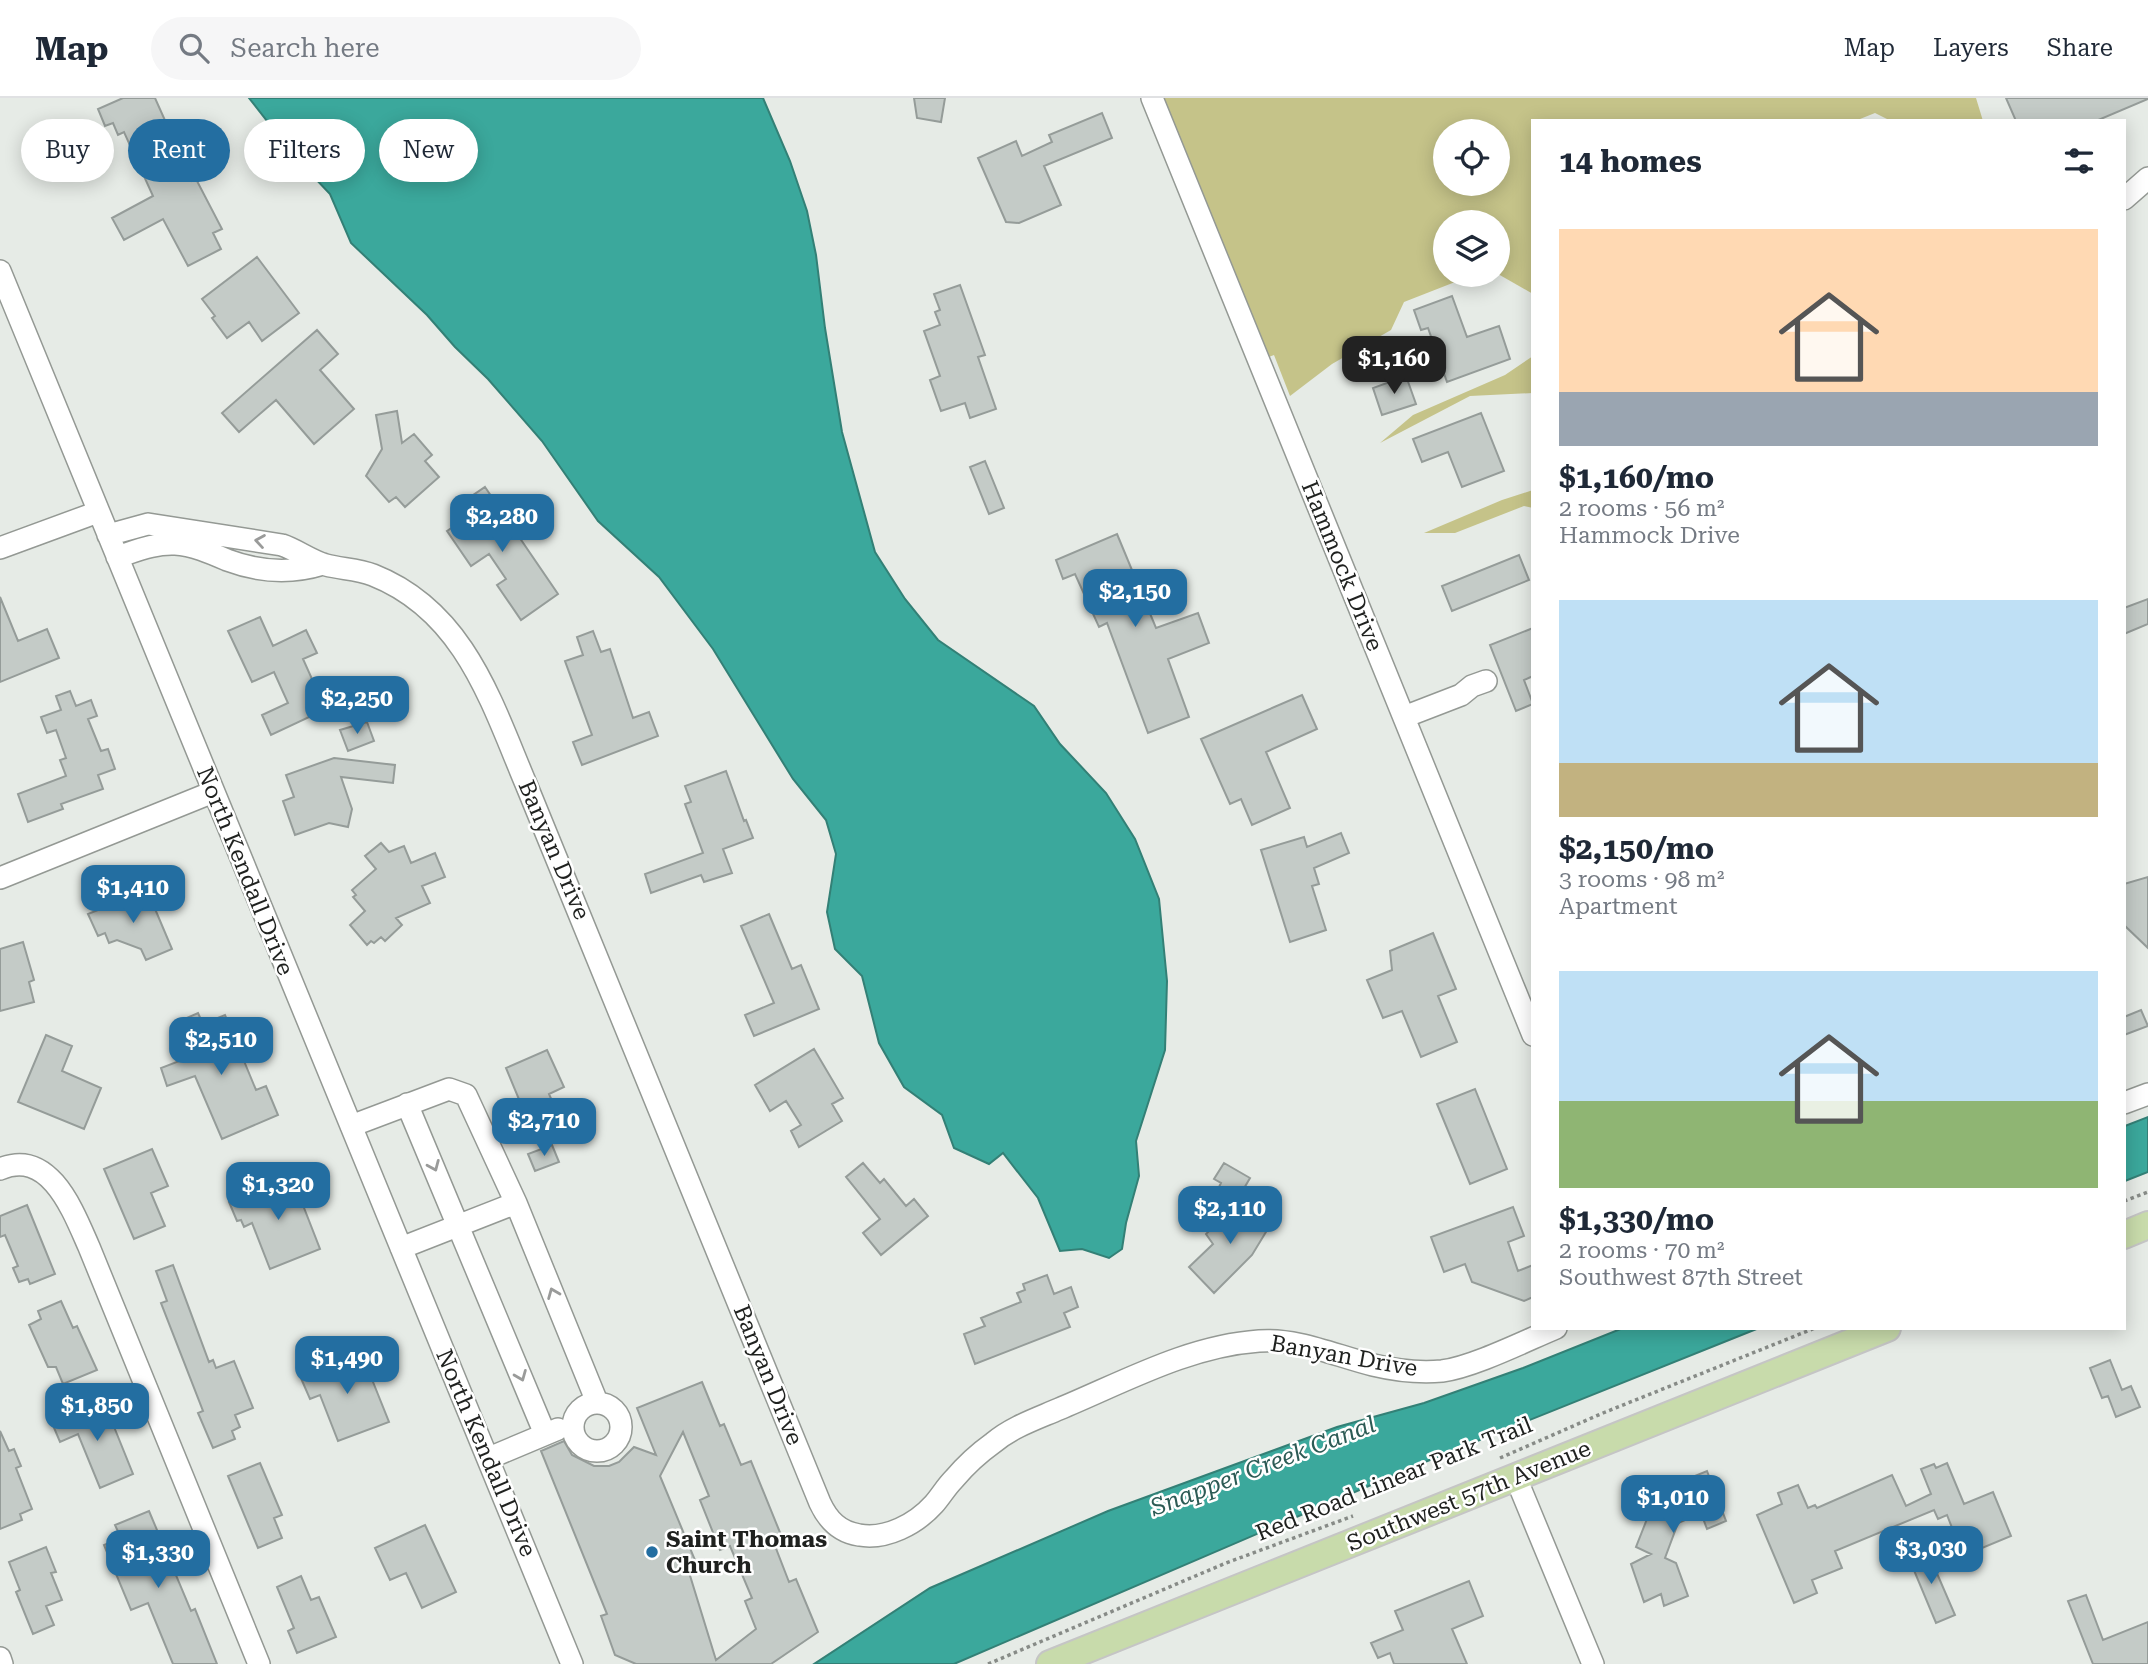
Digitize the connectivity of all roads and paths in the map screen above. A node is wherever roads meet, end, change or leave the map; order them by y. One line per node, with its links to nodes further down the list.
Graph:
1 (1152, 98): 11 (street, Hammock Drive)
2 (2148, 178): 3 (street)
3 (2126, 197)
4 (0, 271): 5 (street, North Kendall Drive)
5 (98, 512): 6 (street, North Kendall Drive); 7 (street)
6 (108, 535): 8 (street, North Kendall Drive); 9 (street, Banyan Drive, one-way to 6)
7 (0, 548)
8 (117, 557): 9 (street, Banyan Drive); 12 (street, North Kendall Drive)
9 (323, 565): 27 (street, Banyan Drive)
10 (1486, 681): 11 (street)
11 (1404, 717): 14 (street, Hammock Drive)
12 (213, 792): 13 (street); 18 (street, North Kendall Drive)
13 (0, 877)
14 (1531, 1030)
15 (2148, 1094): 16 (street)
16 (2126, 1102)
17 (407, 1104): 18 (street); 22 (street); 23 (street, one-way to 23)
18 (351, 1126): 26 (street, North Kendall Drive)
19 (0, 1169): 41 (street)
20 (2148, 1192): 21 (path)
21 (2126, 1201)
22 (516, 1203): 23 (street); 30 (street, one-way to 22)
23 (459, 1225): 26 (street); 32 (street, one-way to 32)
24 (2148, 1226): 25 (main road)
25 (2126, 1234)
26 (401, 1248): 33 (street, North Kendall Drive)
27 (1551, 1330)
28 (1810, 1330): 34 (path, Red Road Linear Park Trail)
29 (1882, 1330): 35 (main road, Southwest 57th Avenue)
30 (597, 1402): 31 (street); 31 (street)
31 (573, 1423): 32 (street)
32 (545, 1434): 33 (street)
33 (489, 1458): 42 (street, North Kendall Drive)
34 (1497, 1459)
35 (1516, 1478): 44 (main road, Southwest 57th Avenue); 45 (street)
36 (1362, 1513): 37 (path, Red Road Linear Park Trail)
37 (1006, 1656): 39 (path); 43 (path, Red Road Linear Park Trail)
38 (0, 1658): 40 (street)
39 (1008, 1663)
40 (2, 1664)
41 (259, 1664)
42 (572, 1664)
43 (988, 1664)
44 (1050, 1664)
45 (1593, 1664)

